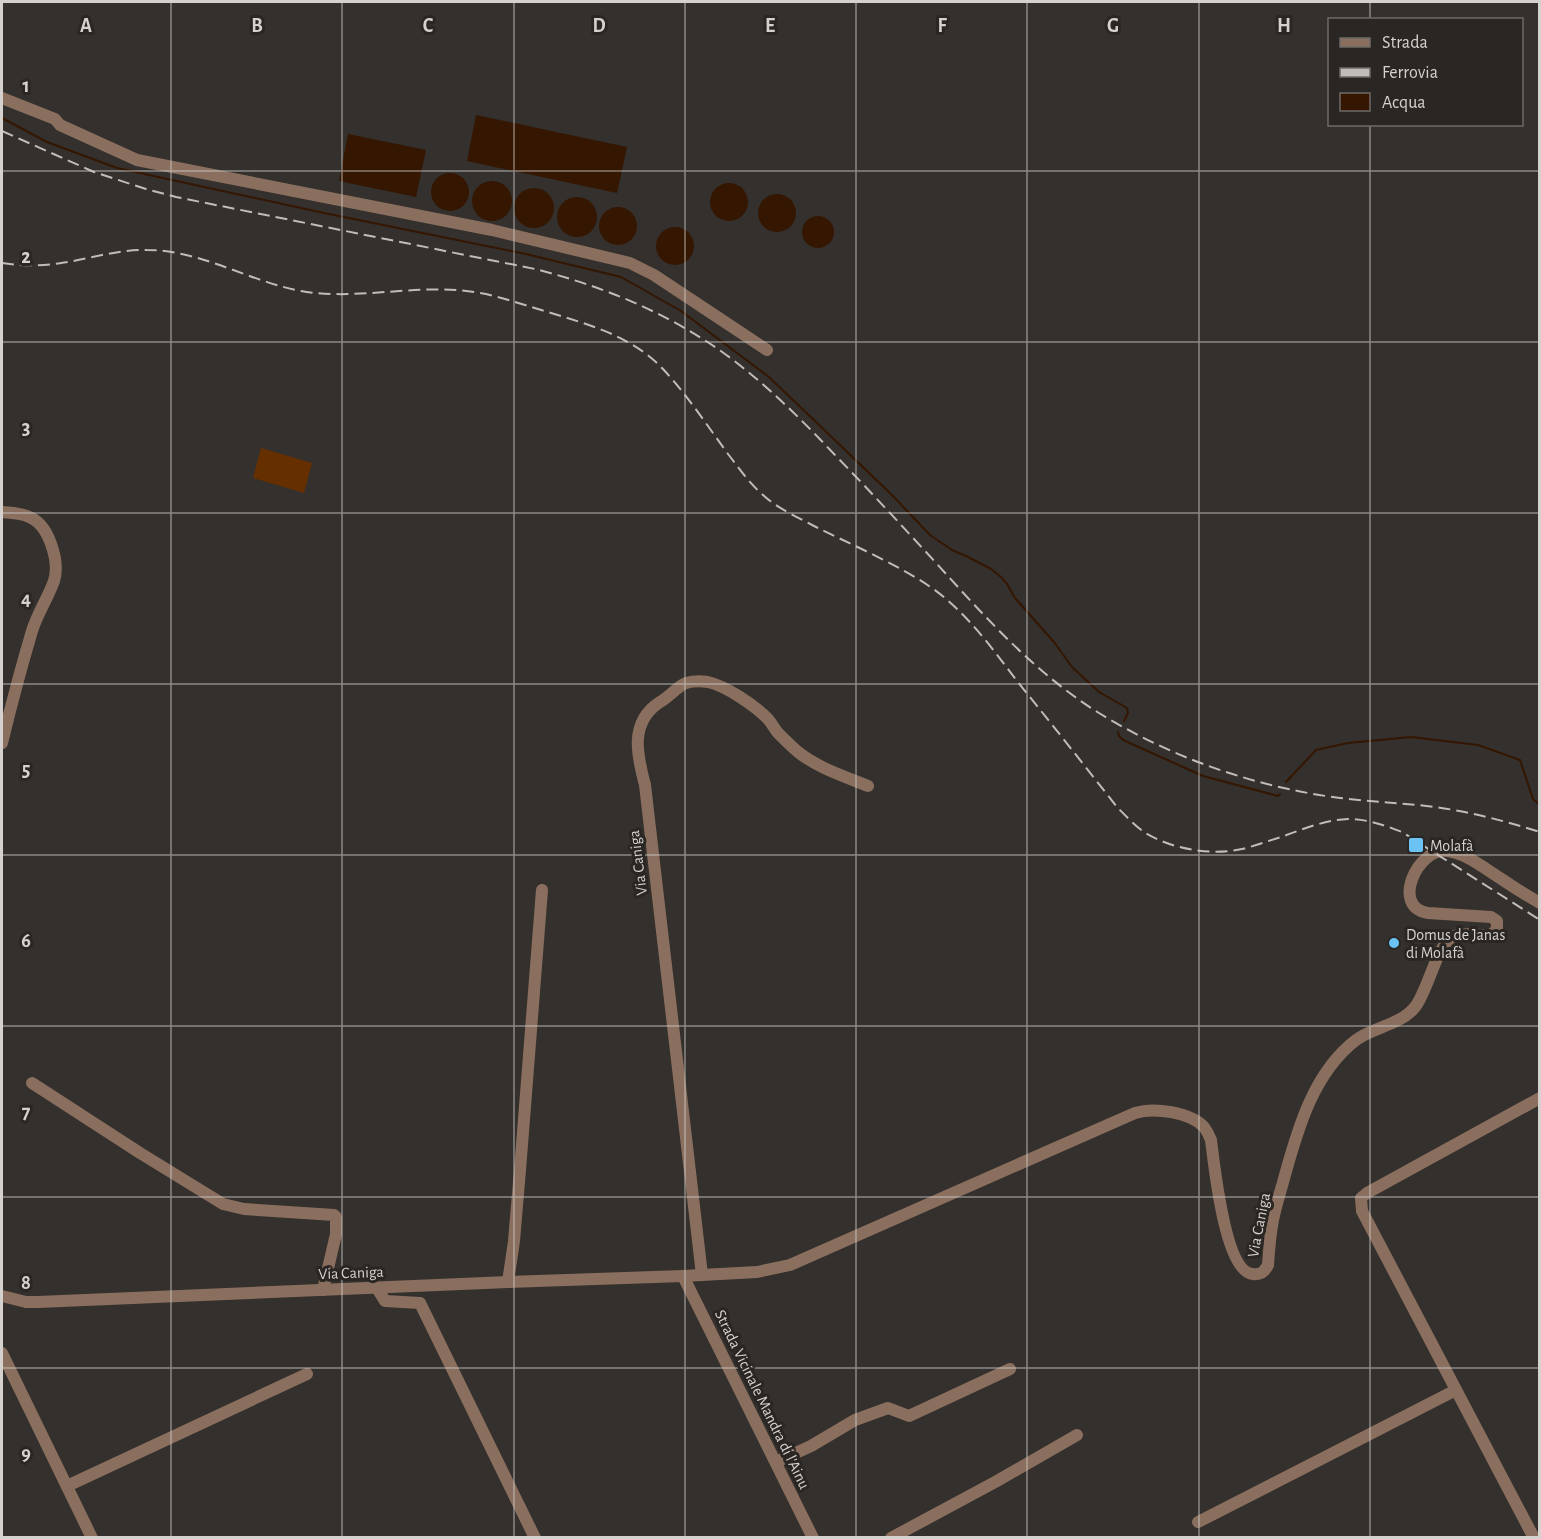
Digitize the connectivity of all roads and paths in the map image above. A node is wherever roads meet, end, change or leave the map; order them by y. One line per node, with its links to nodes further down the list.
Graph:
1 (2, 98): 2 (street)
2 (767, 350)
3 (2, 512): 4 (street)
4 (2, 743)
5 (868, 786): 10 (street, Via Caniga)
6 (542, 890): 12 (street)
7 (1539, 903): 10 (street, Via Caniga)
8 (32, 1083): 14 (street)
9 (1539, 1098): 19 (street)
10 (702, 1275): 11 (street, Via Caniga)
11 (683, 1276): 12 (street, Via Caniga); 21 (street, Strada Vicinale Mandra di l'Ainu)
12 (508, 1282): 13 (street, Via Caniga)
13 (377, 1288): 14 (street, Via Caniga); 25 (street)
14 (323, 1290): 15 (street, Via Caniga)
15 (2, 1296)
16 (2, 1353): 22 (street)
17 (1010, 1369): 21 (street)
18 (307, 1374): 22 (street)
19 (1456, 1390): 23 (street); 28 (street)
20 (1077, 1435): 27 (street)
21 (776, 1462): 26 (street, Strada Vicinale Mandra di l'Ainu)
22 (67, 1486): 24 (street)
23 (1198, 1522)
24 (92, 1538)
25 (535, 1538)
26 (813, 1538)
27 (891, 1538)
28 (1534, 1538)

